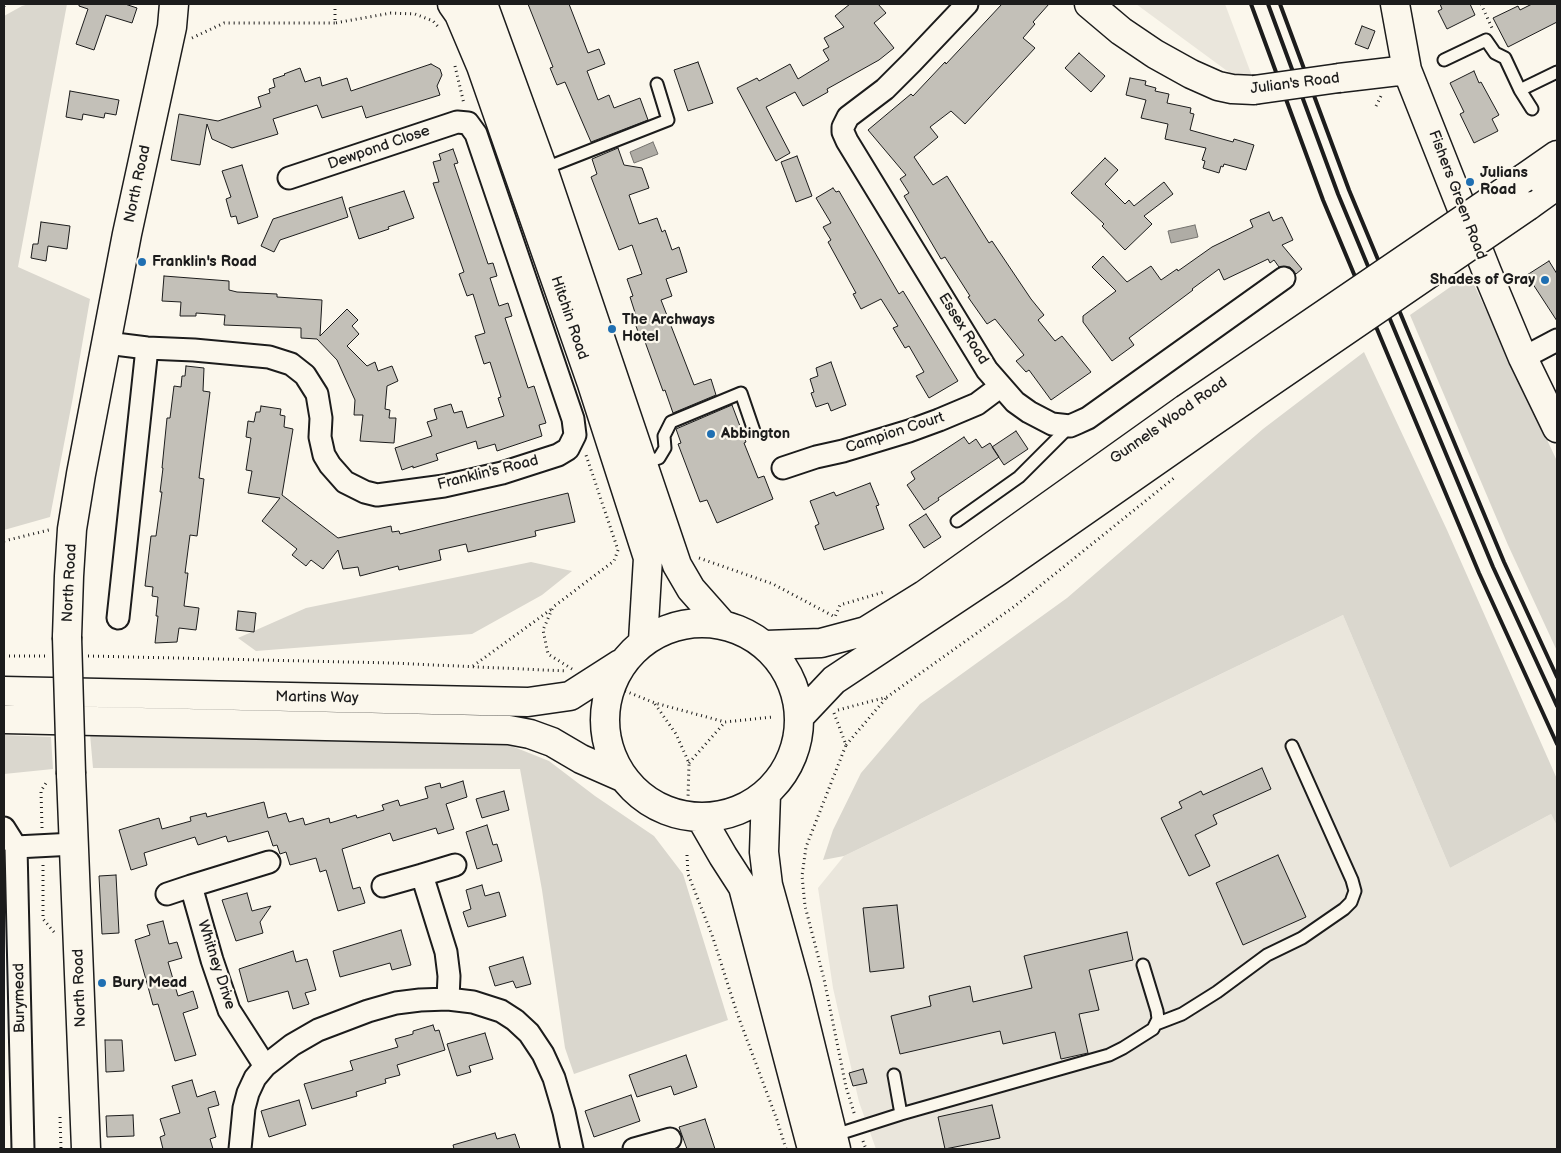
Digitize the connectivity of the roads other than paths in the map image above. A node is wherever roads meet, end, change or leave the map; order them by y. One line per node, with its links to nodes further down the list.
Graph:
1 (189, 4): 7 (main road, North Road)
2 (452, 4): 34 (main road, Hitchin Road)
3 (484, 4): 15 (main road, Hitchin Road)
4 (967, 4): 23 (street, Essex Road)
5 (1089, 4): 9 (main road, Julian's Road, bridge)
6 (1395, 4): 9 (main road, Fishers Green Road)
7 (177, 24): 20 (main road, North Road)
8 (1444, 60): 12 (lane)
9 (1407, 70): 22 (main road, Fishers Green Road)
10 (1557, 72): 12 (lane)
11 (657, 84): 15 (lane)
12 (1520, 90): 13 (lane)
13 (1532, 109)
14 (1557, 155): 24 (main road, Gunnels Wood Road, bridge)
15 (543, 169): 29 (main road, Hitchin Road)
16 (289, 178): 28 (street, Dewpond Close)
17 (1557, 185): 24 (main road, Gunnels Wood Road, bridge)
18 (1284, 278): 25 (street)
19 (1557, 340): 22 (street)
20 (107, 343): 21 (street, Franklin's Road); 45 (main road, North Road, bridge)
21 (147, 348): 28 (street, Franklin's Road); 32 (street)
22 (1523, 358): 26 (main road, Fishers Green Road)
23 (1002, 386): 25 (street, Essex Road); 30 (street, Campion Court)
24 (1194, 419): 35 (main road, Gunnels Wood Road); 38 (main road, Gunnels Wood Road)
25 (1070, 426): 31 (lane)
26 (1557, 428)
27 (754, 431): 29 (lane)
28 (573, 440)
29 (644, 463): 33 (main road, Hitchin Road)
30 (783, 468)
31 (957, 522)
32 (118, 618)
33 (722, 624): 34 (main road); 35 (main road)
34 (643, 641): 36 (main road)
35 (766, 645): 38 (main road)
36 (620, 664): 37 (main road, Martins Way); 41 (main road)
37 (4, 691)
38 (800, 716): 42 (main road)
39 (4, 719): 41 (main road)
40 (1292, 746): 55 (lane)
41 (622, 777): 43 (main road)
42 (766, 794): 43 (main road); 60 (main road)
43 (695, 808): 60 (main road)
44 (4, 828): 46 (street)
45 (74, 844): 46 (street); 62 (main road, North Road)
46 (16, 847): 61 (street, Burymead)
47 (269, 862): 50 (street)
48 (456, 865): 49 (street)
49 (422, 876): 51 (street); 54 (street)
50 (191, 886): 52 (street); 56 (street, Whitney Drive)
51 (383, 886)
52 (167, 894)
53 (1143, 965): 55 (lane)
54 (448, 999): 56 (street); 64 (street)
55 (1156, 1024): 58 (lane)
56 (265, 1066): 63 (street)
57 (894, 1075): 58 (lane)
58 (901, 1114): 60 (lane)
59 (670, 1139): 65 (street)
60 (826, 1145)
61 (23, 1149)
62 (86, 1149)
63 (240, 1149)
64 (572, 1149)
65 (634, 1149)

